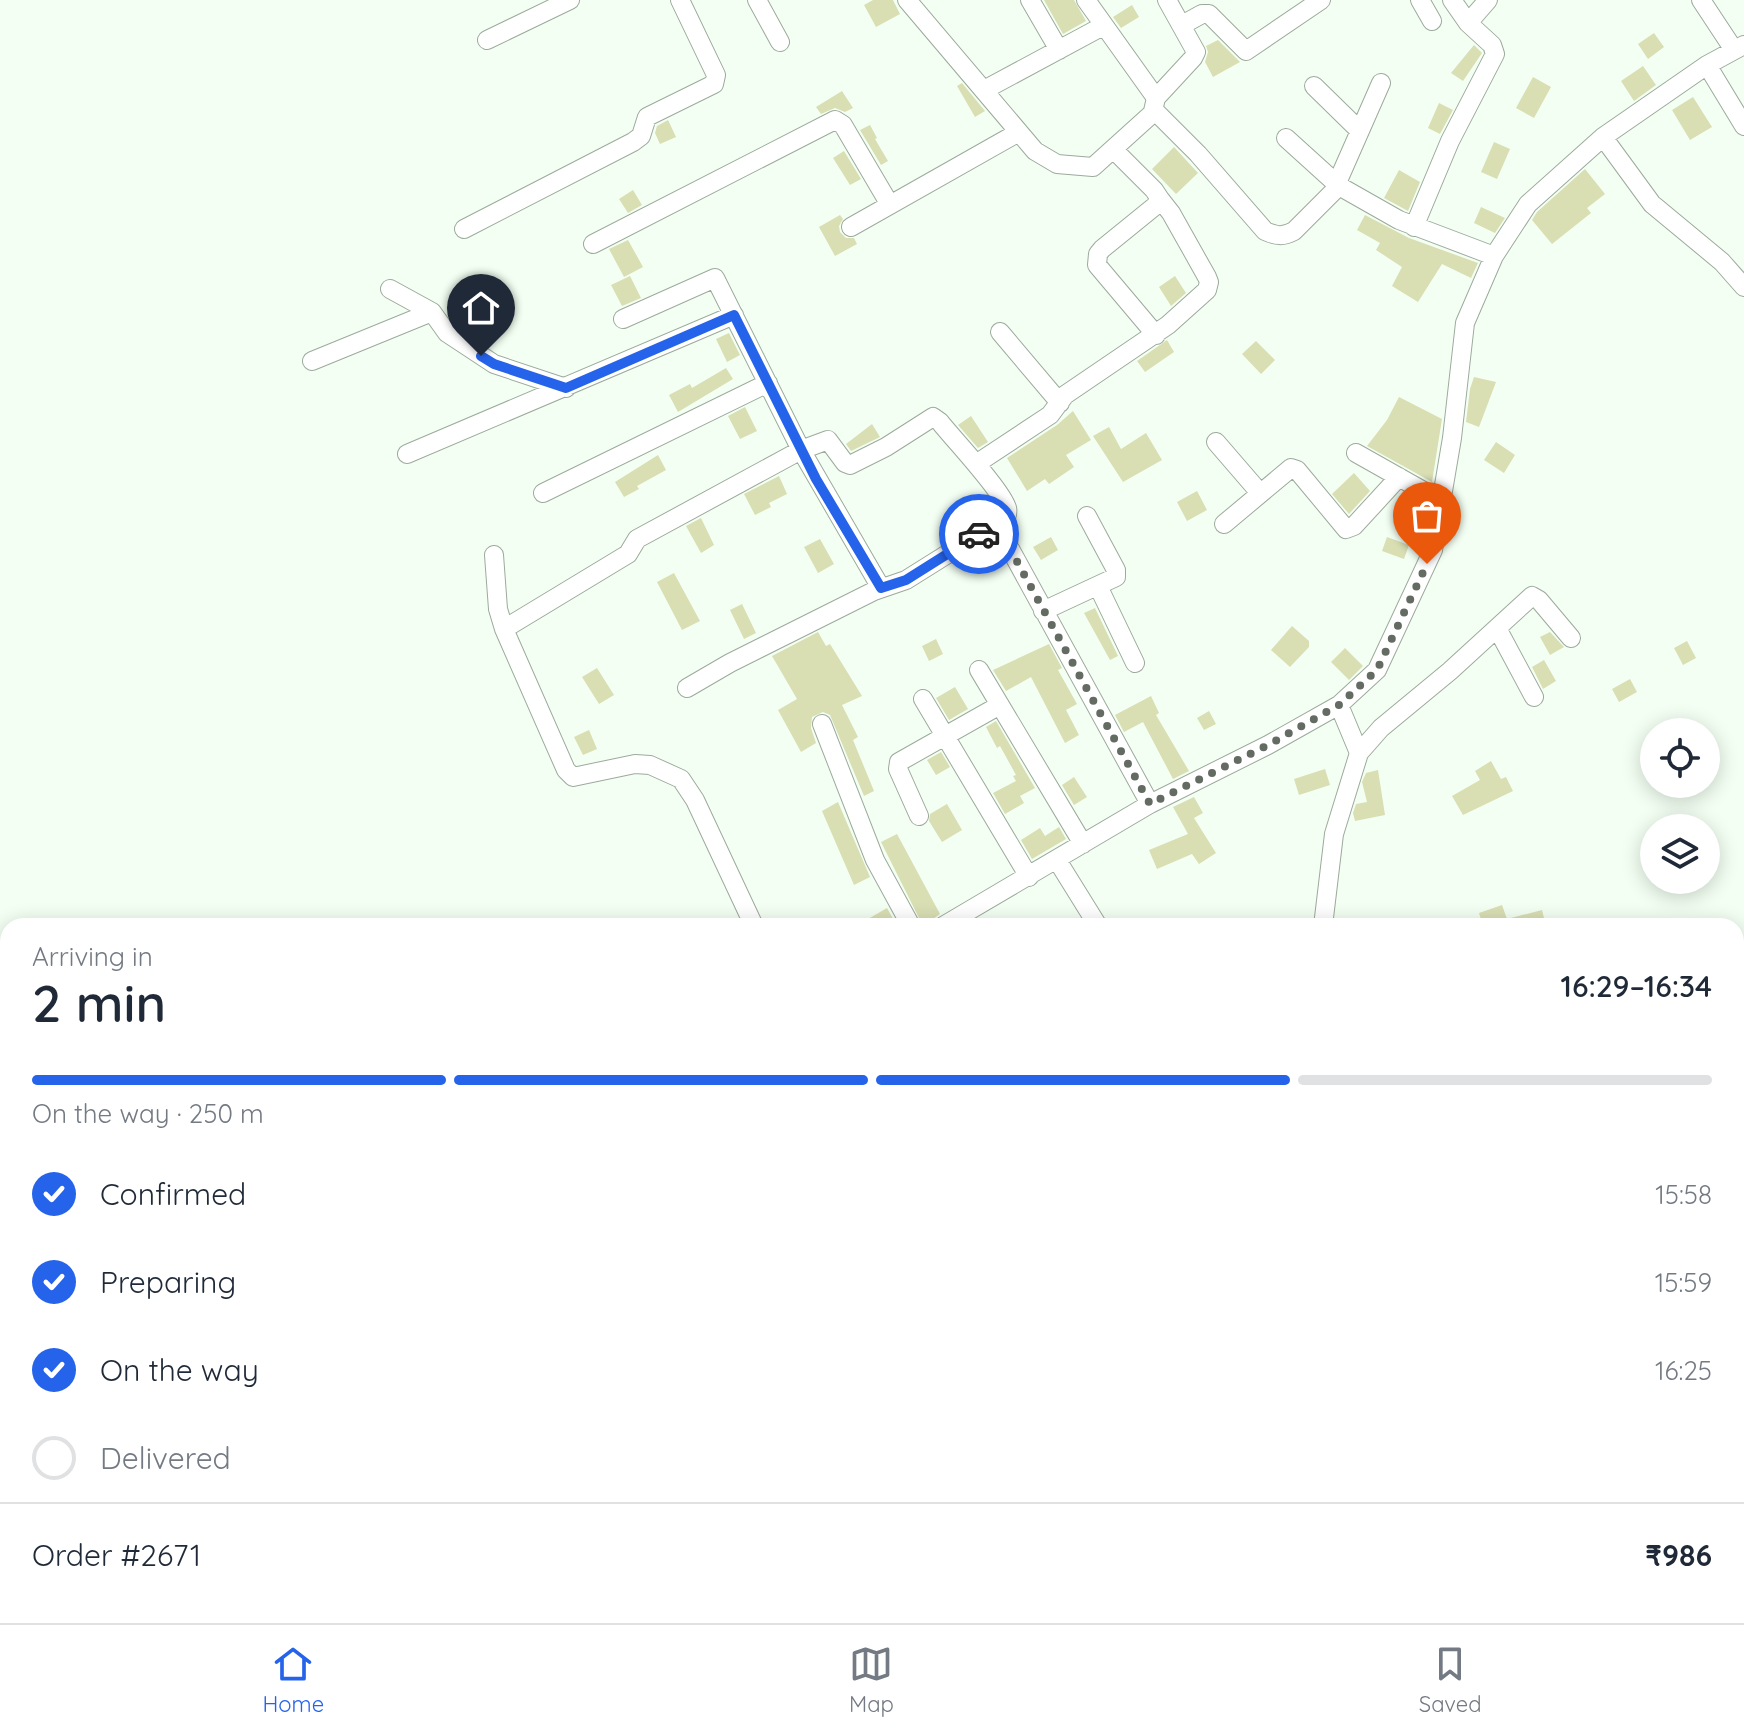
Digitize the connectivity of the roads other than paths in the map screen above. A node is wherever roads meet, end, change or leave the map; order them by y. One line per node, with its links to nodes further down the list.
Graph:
1 (680, 0): 37 (street)
2 (757, 0): 18 (street)
3 (907, 0): 24 (street)
4 (1030, 0): 20 (street)
5 (1086, 0): 16 (street)
6 (1167, 0): 15 (street)
7 (1321, 0): 15 (street)
8 (1420, 0): 13 (street)
9 (1452, 0): 14 (street)
10 (1488, 0): 14 (street)
11 (1701, 0): 19 (street)
12 (562, 2): 17 (street)
13 (1432, 21)
14 (1468, 23): 36 (street)
15 (1182, 25): 25 (street)
16 (1103, 26): 20 (street); 25 (street)
17 (487, 40)
18 (780, 42)
19 (1739, 48): 21 (street)
20 (1059, 50): 24 (street)
21 (1707, 65): 26 (street); 29 (street)
22 (1381, 83): 27 (street)
23 (1314, 86): 27 (street)
24 (984, 90): 28 (street)
25 (1154, 105): 31 (street); 32 (street)
26 (1744, 126)
27 (1360, 131): 32 (street)
28 (1019, 132): 31 (street); 34 (street)
29 (1603, 137): 39 (street); 40 (street)
30 (1286, 138): 32 (street)
31 (1113, 149): 33 (street)
32 (1338, 184): 36 (street)
33 (1160, 199): 46 (street); 46 (street)
34 (890, 205): 35 (street); 38 (street)
35 (851, 227)
36 (1414, 227): 39 (street)
37 (464, 229)
38 (593, 244)
39 (1494, 256): 59 (street)
40 (1744, 287)
41 (390, 289): 42 (street)
42 (432, 312): 47 (street); 49 (street)
43 (734, 315): 44 (street); 48 (street); 49 (street)
44 (623, 319)
45 (1000, 332): 50 (street)
46 (1156, 335): 50 (street)
47 (312, 361)
48 (768, 383): 52 (street); 57 (street)
49 (566, 388): 54 (street)
50 (1060, 403): 55 (street)
51 (1216, 442): 58 (street)
52 (801, 450): 55 (street); 65 (street); 68 (street)
53 (1356, 453): 56 (street)
54 (407, 454)
55 (976, 464): 62 (street)
56 (1399, 477): 58 (street); 59 (street)
57 (543, 493)
58 (1260, 493): 61 (street)
59 (1443, 502): 76 (street)
60 (1087, 516): 64 (street)
61 (1224, 524)
62 (999, 531): 65 (street); 66 (street)
63 (494, 555): 68 (street)
64 (1098, 586): 66 (street); 70 (street)
65 (881, 588): 72 (street)
66 (1043, 611): 80 (street)
67 (1497, 628): 69 (street); 73 (street); 79 (street)
68 (504, 629): 85 (street)
69 (1571, 638)
70 (1135, 663)
71 (979, 670): 75 (street)
72 (687, 688)
73 (1534, 697)
74 (923, 699): 78 (street)
75 (1000, 705): 78 (street); 82 (street)
76 (1339, 705): 79 (street); 80 (street)
77 (822, 724): 86 (street)
78 (945, 736): 81 (street); 84 (street)
79 (1359, 753): 89 (street)
80 (1150, 804): 82 (street)
81 (919, 816)
82 (1083, 844): 83 (street)
83 (1057, 860): 84 (street); 88 (street)
84 (1029, 877): 87 (street)
85 (750, 918)
86 (907, 918)
87 (957, 918)
88 (1093, 918)
89 (1324, 918)

